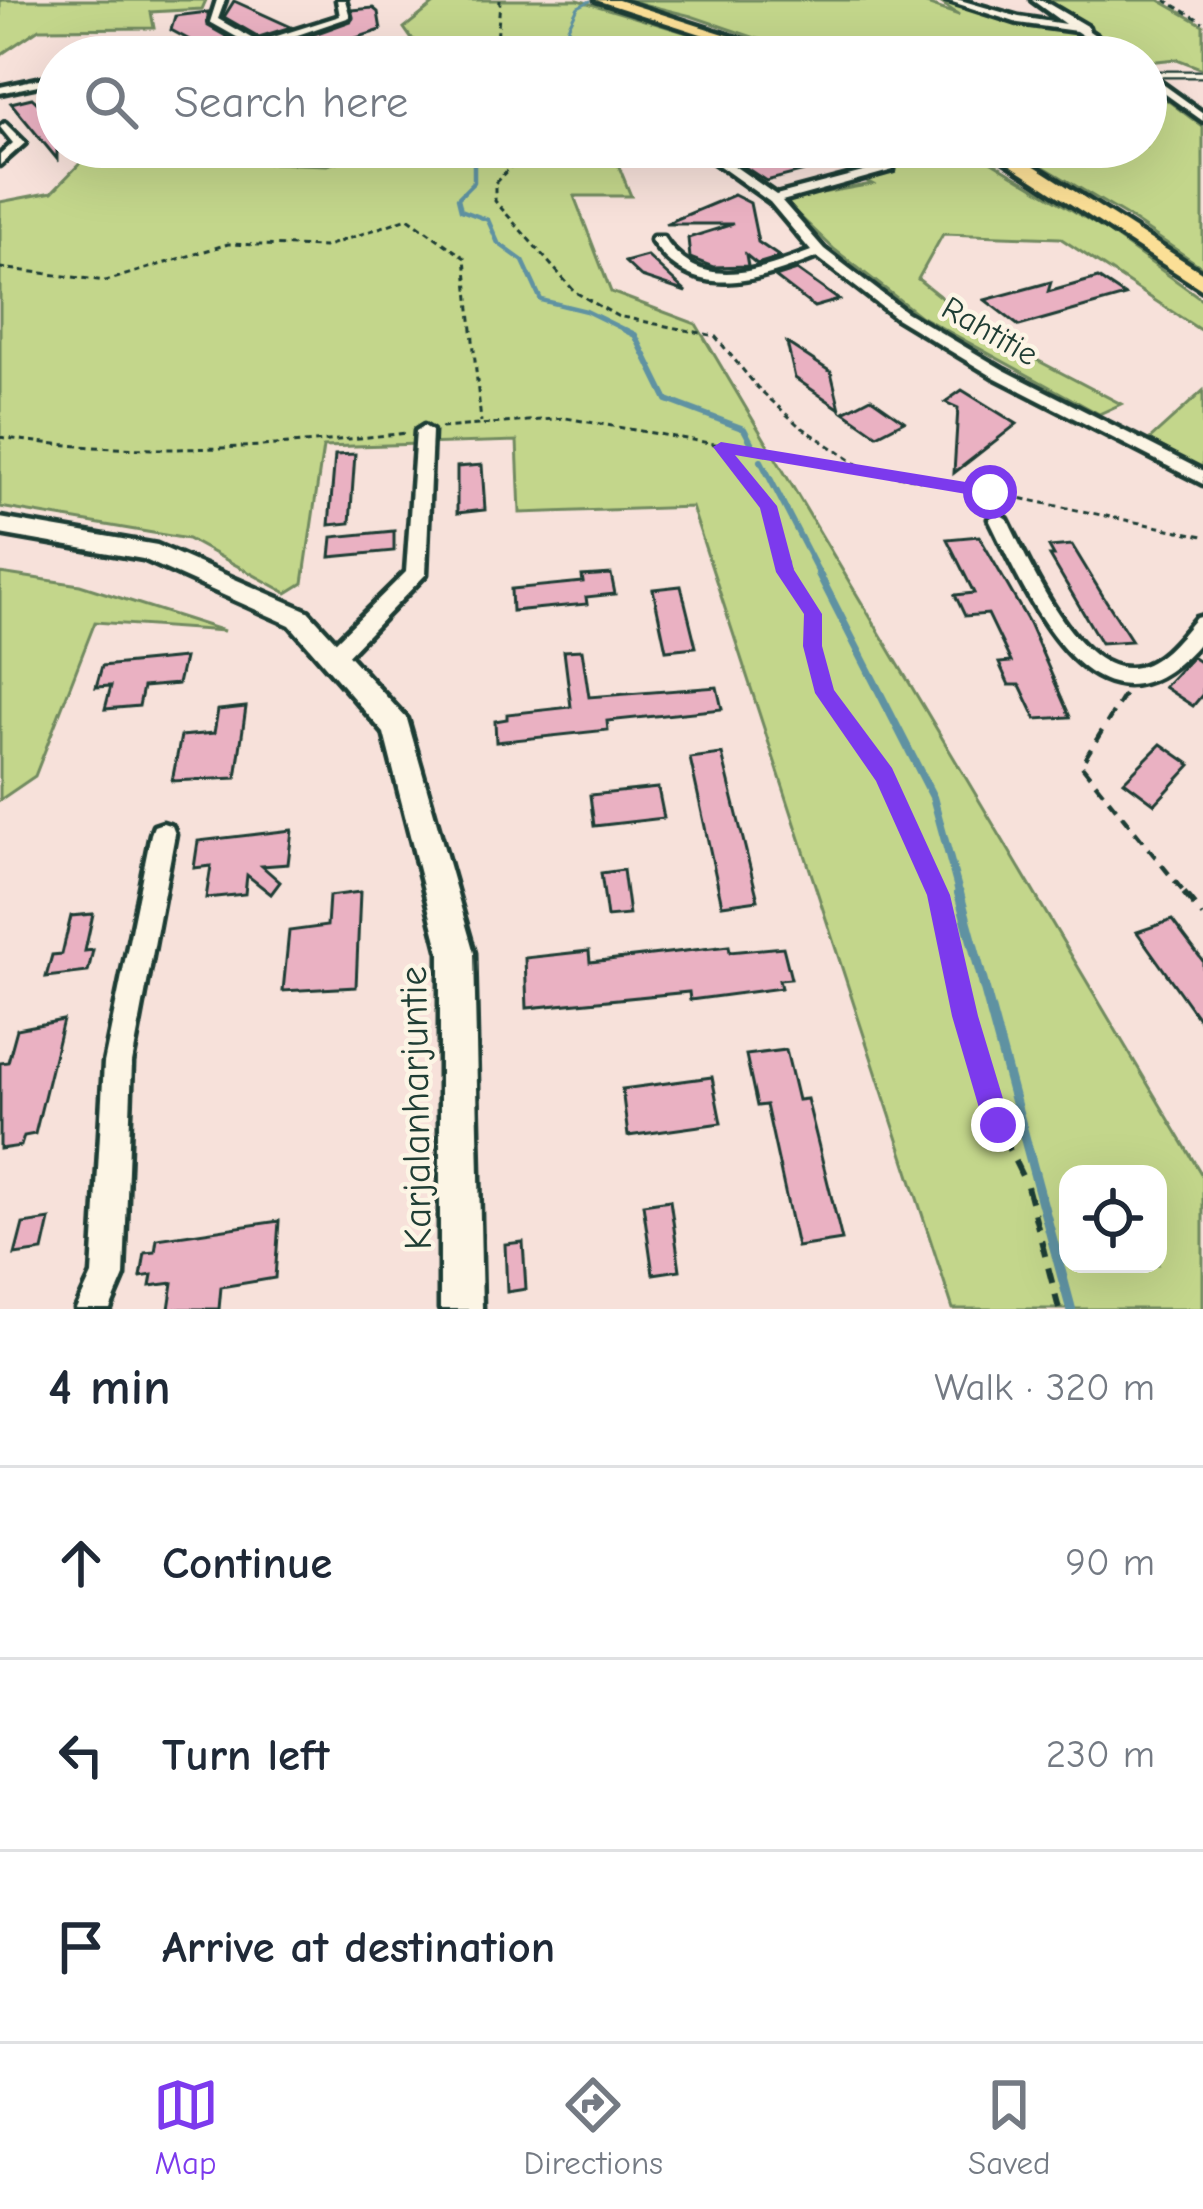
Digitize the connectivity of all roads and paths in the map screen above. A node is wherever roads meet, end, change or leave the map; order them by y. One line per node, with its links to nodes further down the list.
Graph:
1 (221, 0): 10 (street)
2 (340, 0): 11 (street)
3 (500, 0): 12 (path)
4 (603, 0): 13 (highway)
5 (950, 0): 9 (street)
6 (1036, 0): 9 (street)
7 (1165, 0): 8 (path)
8 (1203, 22)
9 (1085, 29): 14 (street)
10 (241, 36)
11 (289, 36)
12 (497, 36)
13 (720, 36)
14 (1094, 36)
15 (1167, 74): 16 (lane)
16 (1203, 74)
17 (36, 80): 18 (street)
18 (0, 90)
19 (1167, 90): 20 (street)
20 (1203, 118)
21 (5, 126): 22 (street)
22 (0, 161)
23 (509, 168): 36 (path)
24 (728, 168): 27 (street, Rahtitie)
25 (882, 168): 27 (street)
26 (1026, 168): 31 (highway)
27 (773, 200): 29 (street, Rahtitie)
28 (658, 240): 29 (street)
29 (819, 252): 37 (street, Rahtitie)
30 (0, 268): 32 (path)
31 (1203, 283)
32 (481, 423): 33 (path); 35 (path)
33 (424, 431): 34 (path); 42 (street)
34 (0, 437)
35 (721, 447): 36 (path); 48 (path)
36 (866, 470): 40 (path)
37 (1203, 478)
38 (998, 519): 43 (street)
39 (0, 526): 42 (street, Karjalanharjuntie)
40 (1203, 536)
41 (1203, 624): 43 (street)
42 (333, 656): 47 (street, Karjalanharjuntie)
43 (1134, 678): 45 (path)
44 (163, 834): 46 (street)
45 (1203, 916)
46 (93, 1309)
47 (461, 1309)
48 (1059, 1309)

